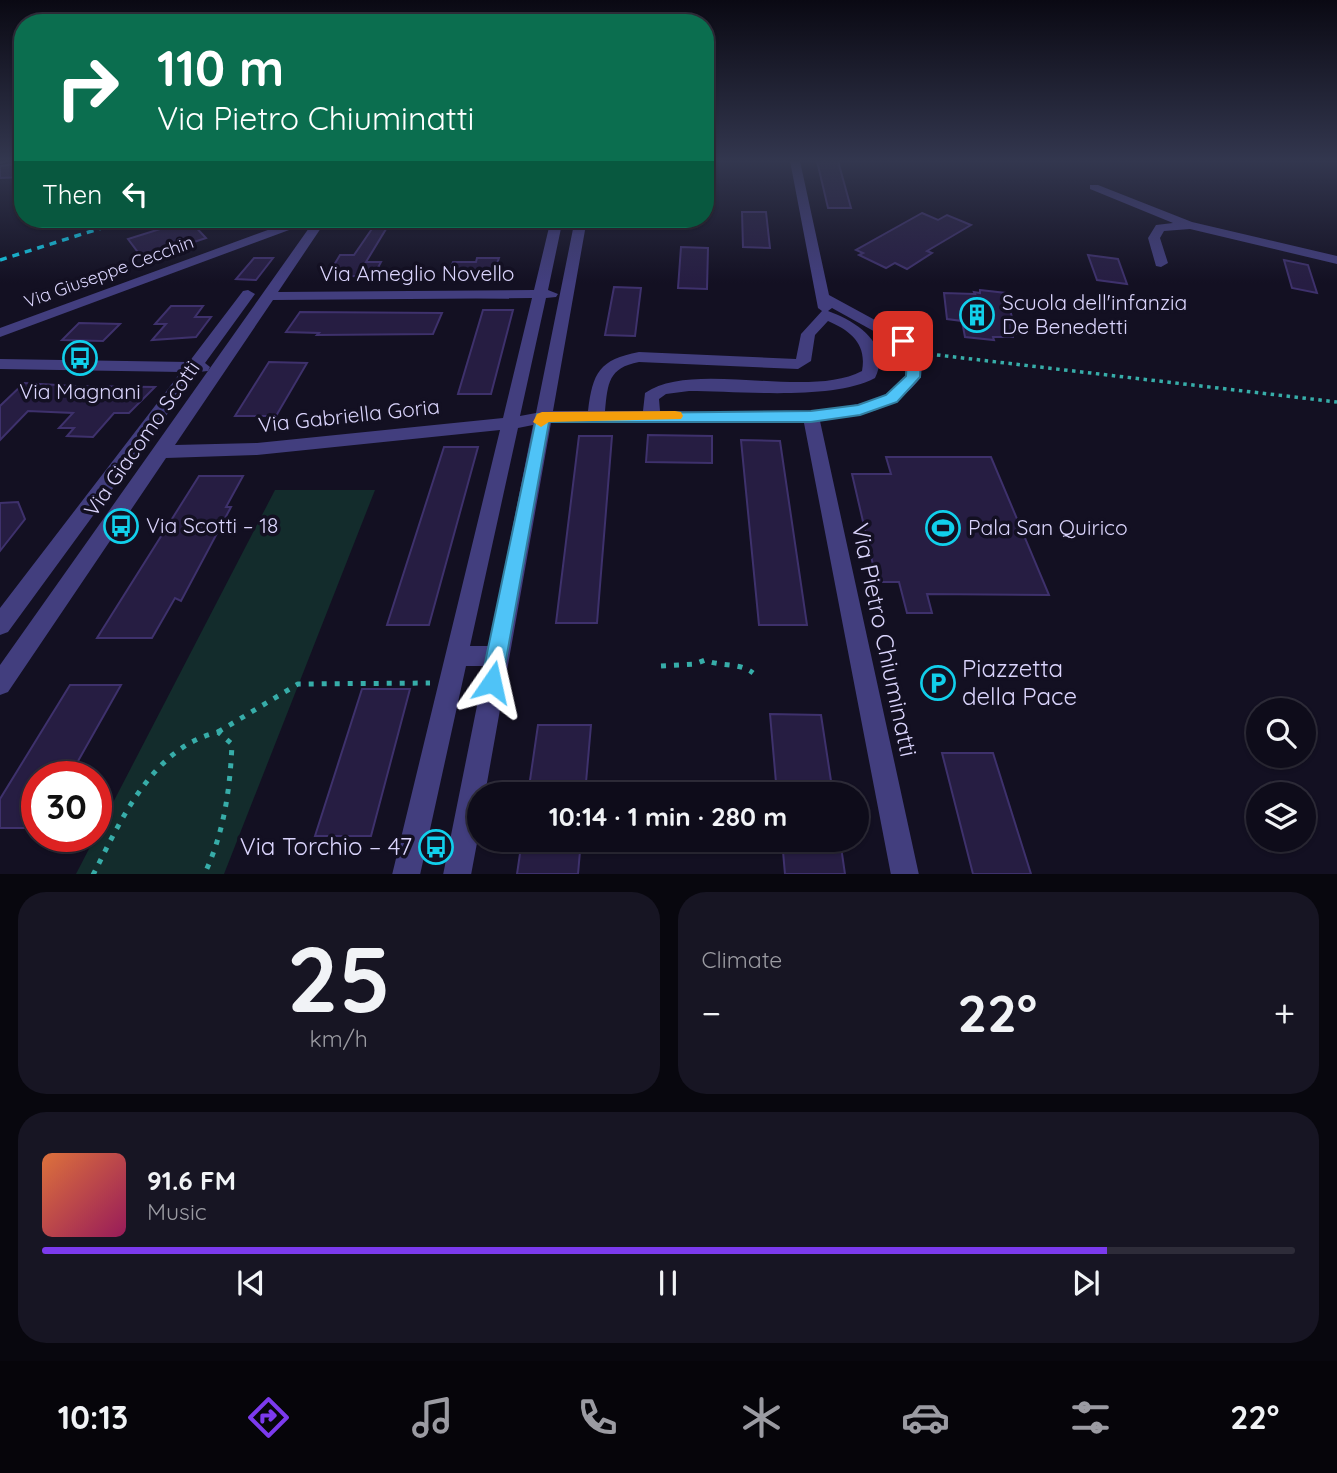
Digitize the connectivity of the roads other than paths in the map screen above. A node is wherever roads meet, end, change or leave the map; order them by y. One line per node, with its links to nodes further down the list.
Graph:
1 (803, 202): 14 (street)
2 (1131, 202): 3 (street)
3 (1190, 225): 8 (street); 9 (street)
4 (287, 228): 15 (street, Via Giuseppe Cecchin)
5 (315, 228): 13 (street, Via Giacomo Scotti)
6 (555, 228): 11 (street)
7 (579, 228): 12 (street)
8 (1337, 260)
9 (1161, 263)
10 (248, 294): 17 (street)
11 (541, 294): 12 (street, Via Ameglio Novello); 13 (street, Via Ameglio Novello); 23 (street)
12 (565, 294): 21 (street)
13 (268, 296): 18 (street, Via Giacomo Scotti)
14 (825, 306): 19 (street); 20 (street); 22 (street)
15 (0, 333)
16 (0, 364): 17 (street)
17 (194, 367): 18 (street); 25 (street)
18 (220, 367): 24 (street, Via Giacomo Scotti)
19 (596, 416): 20 (street); 21 (street)
20 (652, 416): 22 (street)
21 (542, 417): 23 (street, Via Gabriella Goria); 27 (street)
22 (811, 417): 31 (street, Via Pietro Chiuminatti)
23 (513, 422): 24 (street, Via Gabriella Goria); 26 (street)
24 (160, 452): 28 (street, Via Giacomo Scotti)
25 (0, 625)
26 (456, 656): 27 (street); 29 (street)
27 (496, 656): 30 (street)
28 (0, 684)
29 (406, 874)
30 (457, 874)
31 (905, 874)

